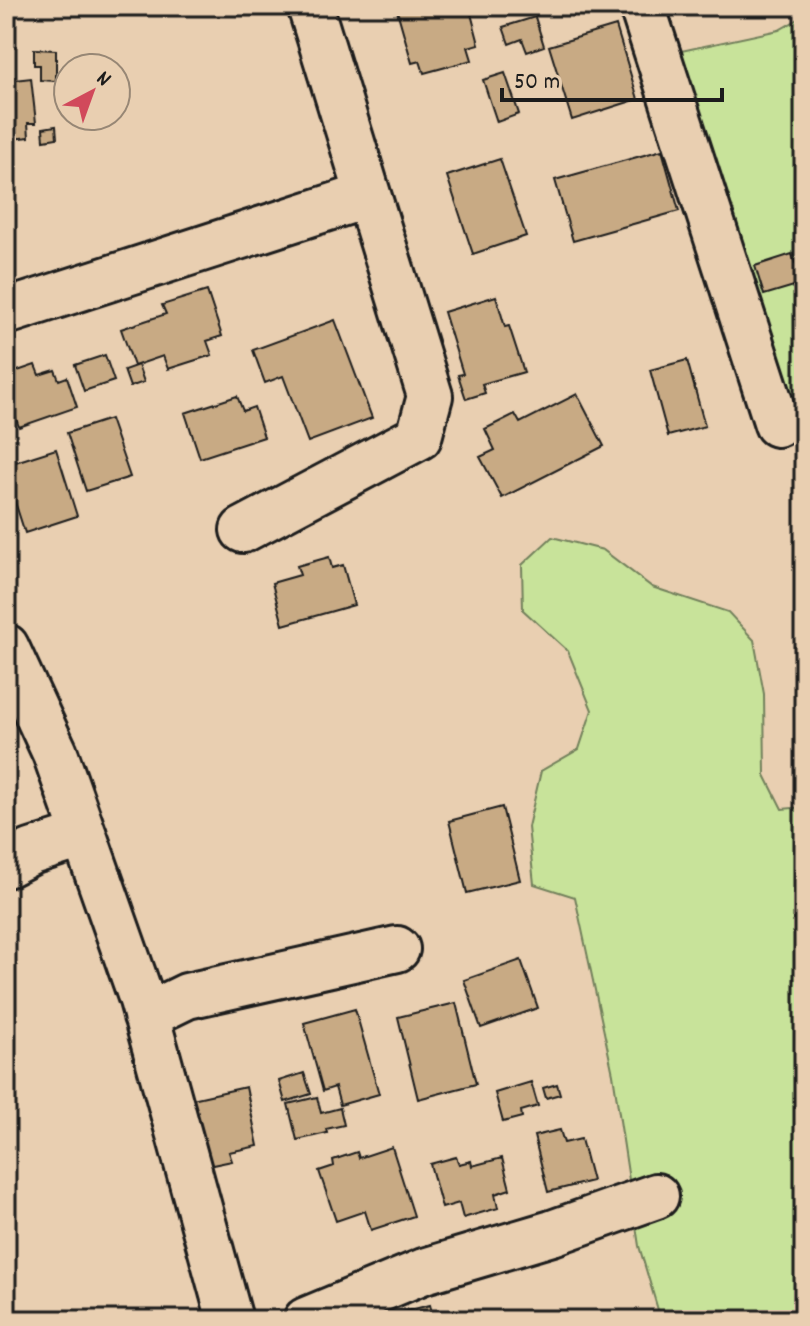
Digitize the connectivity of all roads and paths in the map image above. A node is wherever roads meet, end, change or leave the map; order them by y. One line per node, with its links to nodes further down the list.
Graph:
1 (310, 6): 3 (street)
2 (642, 6): 5 (street)
3 (368, 195): 4 (street); 6 (street)
4 (6, 312)
5 (777, 424)
6 (243, 530)
7 (6, 647): 8 (street)
8 (84, 835): 9 (street); 11 (street)
9 (6, 865)
10 (397, 949): 11 (street)
11 (146, 1016): 13 (street)
12 (656, 1196): 14 (street)
13 (230, 1320)
14 (306, 1320)

